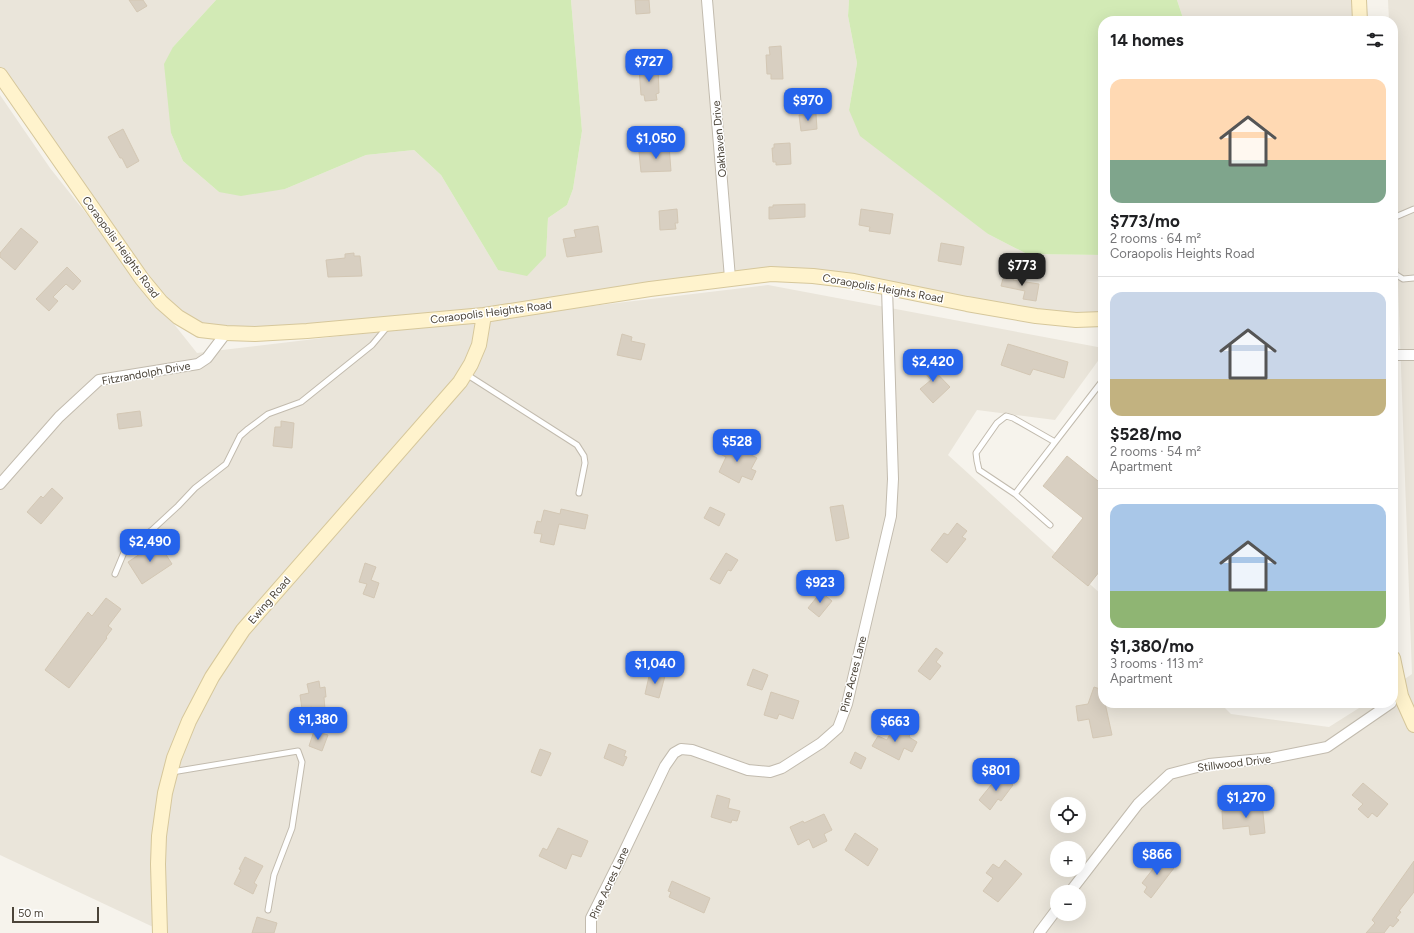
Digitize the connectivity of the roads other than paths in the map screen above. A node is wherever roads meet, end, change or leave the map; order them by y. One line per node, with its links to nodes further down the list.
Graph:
1 (707, 0): 8 (street, Oakhaven Drive)
2 (1359, 0): 3 (street)
3 (1360, 16)
4 (0, 75): 14 (street, Coraopolis Heights Road)
5 (1414, 209): 6 (lane)
6 (1398, 216)
7 (1398, 276): 9 (lane)
8 (730, 278): 10 (street, Coraopolis Heights Road); 11 (street, Coraopolis Heights Road)
9 (1414, 278)
10 (887, 288): 12 (street, Coraopolis Heights Road); 33 (street, Pine Acres Lane)
11 (484, 315): 13 (street, Coraopolis Heights Road); 17 (street, Ewing Road)
12 (1098, 319)
13 (390, 324): 14 (street, Coraopolis Heights Road); 24 (lane)
14 (226, 333): 20 (street, Fitzrandolph Drive)
15 (1398, 355): 16 (street)
16 (1414, 355)
17 (465, 373): 21 (lane); 28 (street, Ewing Road)
18 (1098, 386): 19 (lane)
19 (1055, 442): 22 (lane); 22 (lane)
20 (0, 484)
21 (579, 493)
22 (1015, 494): 23 (lane)
23 (1050, 525)
24 (115, 574)
25 (1398, 704): 27 (street)
26 (1383, 708): 29 (street, Stillwood Drive)
27 (1414, 725)
28 (171, 772): 30 (lane); 32 (street, Ewing Road)
29 (1075, 885)
30 (268, 910)
31 (1050, 918): 34 (street)
32 (160, 933)
33 (591, 933)
34 (1039, 933)

